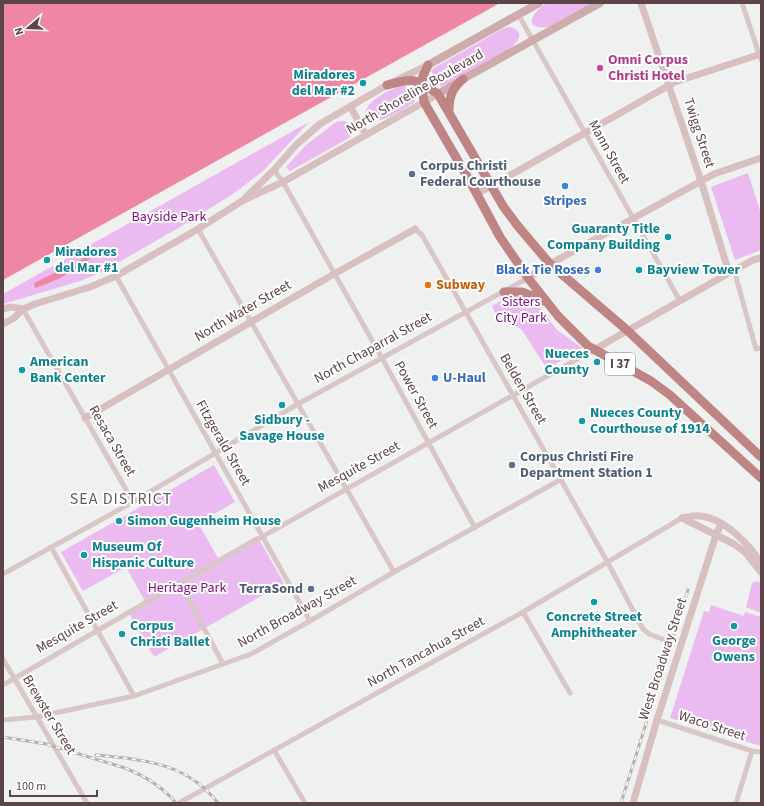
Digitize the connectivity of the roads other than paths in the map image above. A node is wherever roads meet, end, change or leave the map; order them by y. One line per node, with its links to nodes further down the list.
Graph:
1 (539, 3): 5 (main road, North Shoreline Boulevard)
2 (600, 3): 6 (main road, North Shoreline Boulevard)
3 (640, 3): 12 (street, Twigg Street)
4 (742, 3): 7 (street)
5 (518, 14): 6 (street, Mann Street); 8 (main road, North Shoreline Boulevard)
6 (533, 41): 9 (main road, North Shoreline Boulevard); 17 (street, Mann Street)
7 (760, 56): 12 (street)
8 (428, 65): 10 (highway); 11 (street, North Shoreline Boulevard)
9 (462, 79): 13 (main road, North Shoreline Boulevard); 16 (highway)
10 (422, 83): 11 (highway); 13 (highway); 14 (highway)
11 (388, 85): 15 (street, North Shoreline Boulevard)
12 (669, 86): 17 (street); 21 (street, Twigg Street)
13 (440, 94): 14 (street, North Shoreline Boulevard); 16 (highway)
14 (424, 102): 18 (street, North Shoreline Boulevard); 24 (highway)
15 (350, 106): 18 (street); 20 (street, North Shoreline Boulevard)
16 (448, 111): 23 (highway)
17 (586, 134): 23 (street); 26 (street, Mann Street)
18 (366, 135): 22 (street, North Shoreline Boulevard)
19 (761, 158): 21 (street, North Chaparral Street)
20 (274, 170): 22 (street, Power Street); 25 (street, North Shoreline Boulevard)
21 (701, 181): 26 (street, North Chaparral Street); 31 (street, Twigg Street)
22 (283, 182): 25 (street, North Shoreline Boulevard); 32 (street, Power Street)
23 (492, 186): 24 (street); 30 (highway)
24 (477, 194): 34 (highway)
25 (242, 202): 27 (street, North Shoreline Boulevard)
26 (633, 218): 30 (street, North Chaparral Street); 36 (street, Mann Street)
27 (198, 229): 33 (street, North Shoreline Boulevard); 41 (street)
28 (415, 229): 32 (street, North Water Street); 40 (street, Belden Street)
29 (761, 258): 31 (street, Mesquite Street)
30 (550, 264): 34 (street, North Chaparral Street); 43 (highway)
31 (732, 272): 36 (street, Mesquite Street); 45 (street, Twigg Street)
32 (334, 274): 41 (street, North Water Street); 46 (street, Power Street)
33 (116, 276): 39 (street, North Shoreline Boulevard); 47 (street, Fitzgerald Street)
34 (528, 278): 35 (street, North Chaparral Street); 37 (highway)
35 (504, 292): 37 (highway); 40 (street, North Chaparral Street)
36 (680, 302): 43 (street, Mesquite Street)
37 (547, 303): 44 (highway)
38 (3, 309): 39 (street, North Shoreline Boulevard)
39 (23, 309): 42 (street, North Shoreline Boulevard); 50 (street, Resaca Street)
40 (465, 313): 46 (street, North Chaparral Street); 48 (street, Belden Street)
41 (251, 322): 47 (street, North Water Street); 49 (street)
42 (3, 324)
43 (628, 331): 44 (street, Mesquite Street); 53 (highway, I 37)
44 (593, 348): 48 (street, Mesquite Street); 54 (highway, I 37)
45 (759, 349)
46 (382, 358): 49 (street, North Chaparral Street); 51 (street, Power Street)
47 (167, 369): 50 (street, North Water Street); 52 (street, Fitzgerald Street)
48 (513, 395): 51 (street, Mesquite Street); 55 (street, Belden Street)
49 (298, 404): 52 (street, North Chaparral Street); 56 (street)
50 (85, 418): 57 (street, Resaca Street)
51 (429, 443): 56 (street, Mesquite Street); 60 (street, Power Street)
52 (215, 454): 57 (street, North Chaparral Street); 62 (street, Fitzgerald Street)
53 (761, 457)
54 (761, 478)
55 (560, 480): 60 (street, North Broadway Street); 64 (street, Belden Street)
56 (346, 489): 62 (street, Mesquite Street); 66 (street)
57 (133, 502): 63 (street, North Chaparral Street)
58 (682, 518): 59 (street); 61 (street); 64 (street, North Tancahua Street)
59 (721, 524): 61 (street, West Broadway Street); 65 (street)
60 (475, 528): 66 (street, North Broadway Street)
61 (716, 535): 67 (street); 82 (street, West Broadway Street)
62 (262, 537): 69 (street, Mesquite Street); 71 (street, Fitzgerald Street)
63 (51, 547): 68 (street, North Chaparral Street); 72 (street)
64 (608, 562): 70 (street, North Tancahua Street); 73 (street, Belden Street)
65 (761, 563)
66 (394, 572): 71 (street, North Broadway Street)
67 (761, 572)
68 (3, 574)
69 (180, 583): 72 (street, Mesquite Street); 75 (street)
70 (523, 612): 78 (street); 83 (street, North Tancahua Street)
71 (310, 621): 75 (street, North Broadway Street)
72 (98, 630): 76 (street, Mesquite Street); 79 (street)
73 (665, 640)
74 (3, 659): 76 (street, Brewster Street)
75 (223, 664): 79 (street, North Broadway Street)
76 (14, 679): 77 (street, Mesquite Street); 80 (street, Brewster Street)
77 (3, 685)
78 (570, 693)
79 (134, 696): 80 (street, North Broadway Street)
80 (36, 717): 81 (street, North Broadway Street); 86 (street, Brewster Street)
81 (3, 720)
82 (657, 720): 84 (street, Waco Street); 89 (street, West Broadway Street)
83 (274, 750): 87 (street, North Tancahua Street); 88 (street)
84 (752, 751): 85 (street, Waco Street); 90 (street)
85 (761, 752)
86 (87, 803)
87 (179, 803)
88 (305, 803)
89 (633, 803)
90 (736, 803)

